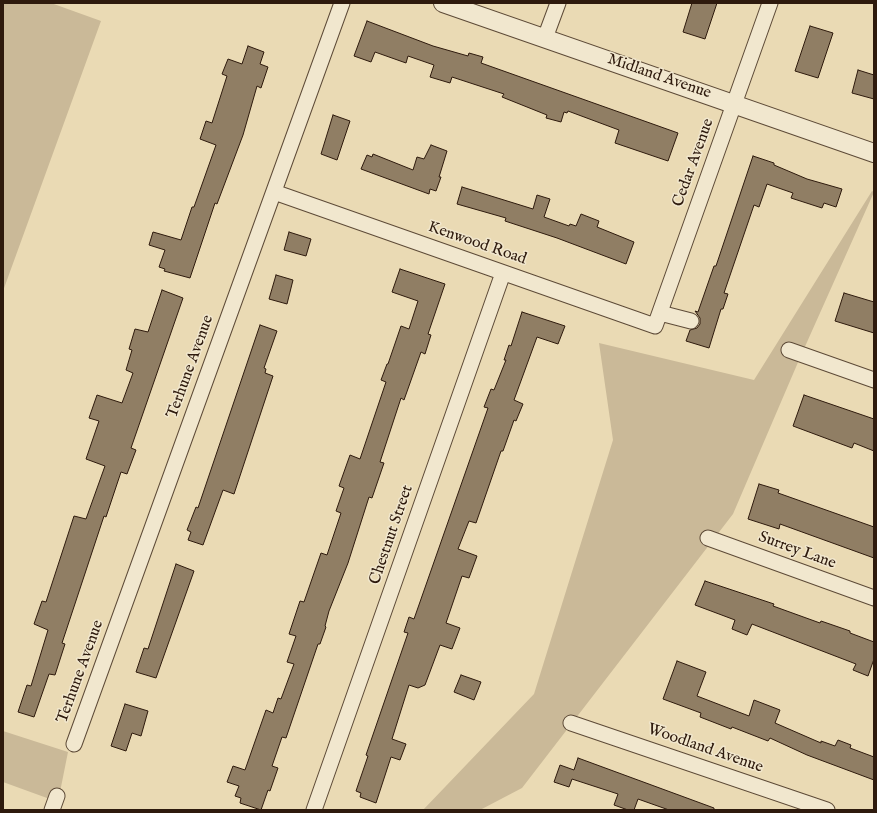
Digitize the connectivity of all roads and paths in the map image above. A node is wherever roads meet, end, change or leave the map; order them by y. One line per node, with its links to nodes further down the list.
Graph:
1 (342, 3): 8 (street, Terhune Avenue)
2 (443, 3): 5 (street, Midland Avenue)
3 (558, 3): 5 (street)
4 (770, 3): 6 (street, Cedar Avenue)
5 (545, 38): 6 (street, Midland Avenue)
6 (734, 104): 7 (street, Midland Avenue); 10 (street, Cedar Avenue)
7 (874, 153)
8 (274, 192): 9 (street, Kenwood Road); 17 (street, Terhune Avenue)
9 (503, 273): 10 (street, Kenwood Road); 20 (street, Chestnut Street)
10 (660, 313): 11 (street)
11 (692, 321)
12 (789, 350): 13 (street)
13 (874, 380)
14 (708, 538): 15 (street, Surrey Lane)
15 (874, 598)
16 (571, 723): 21 (street, Woodland Avenue)
17 (74, 744)
18 (57, 796): 19 (street)
19 (52, 810)
20 (314, 810)
21 (827, 810)

